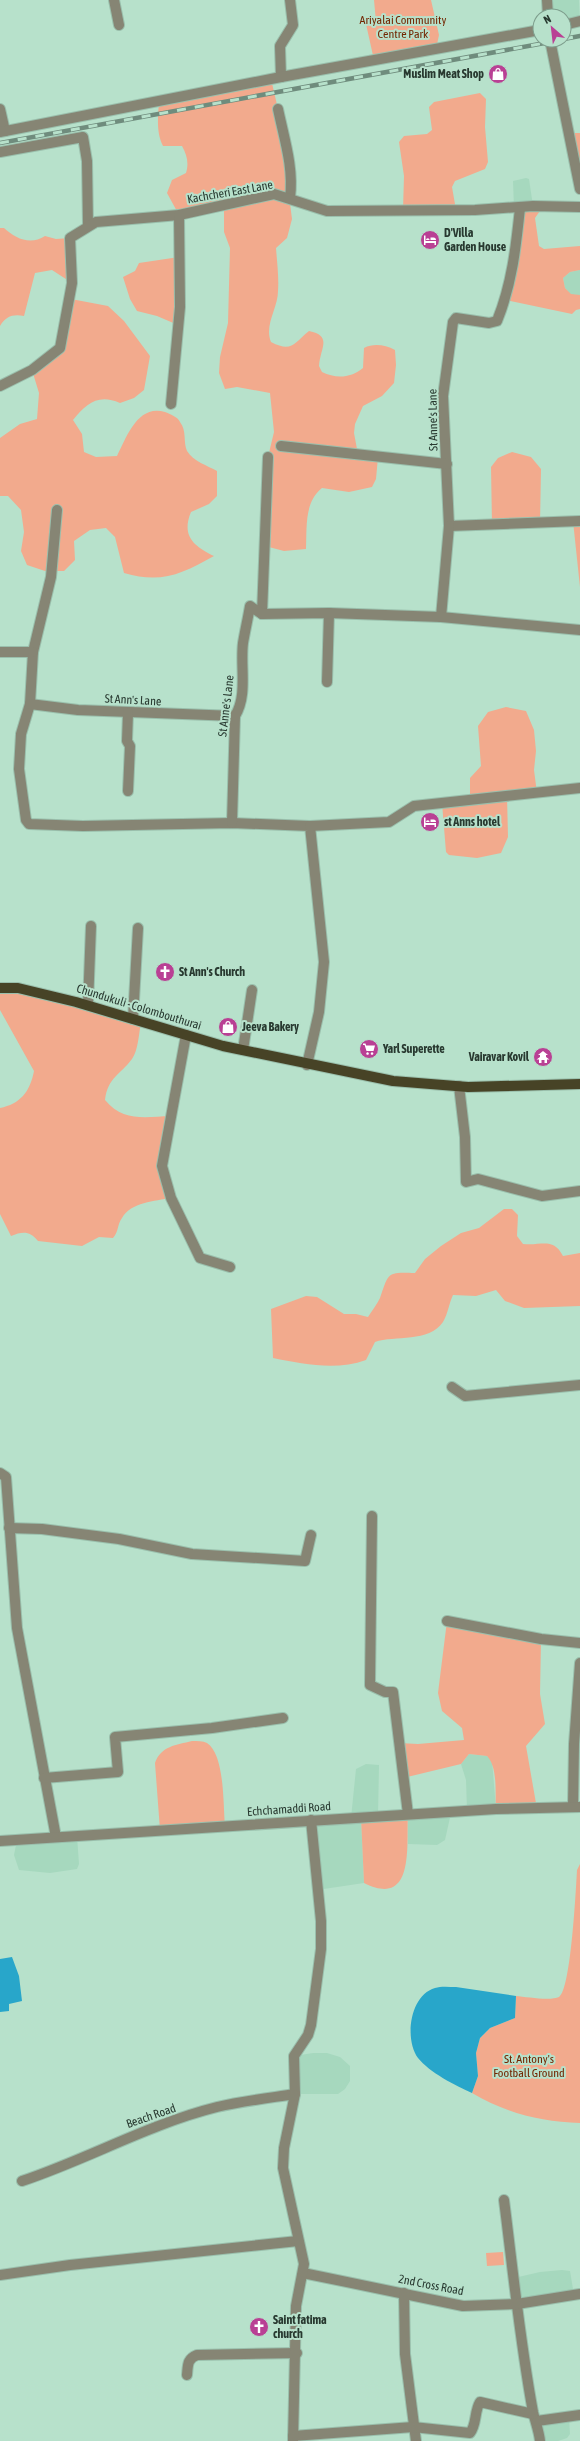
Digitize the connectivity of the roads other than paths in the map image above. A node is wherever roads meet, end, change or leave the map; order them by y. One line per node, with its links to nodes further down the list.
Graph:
1 (114, 0): 3 (street)
2 (290, 0): 6 (street)
3 (119, 25)
4 (532, 31): 6 (street)
5 (552, 48): 11 (street)
6 (281, 77): 9 (street)
7 (0, 109): 9 (street)
8 (278, 109): 12 (street)
9 (2, 131)
10 (0, 152): 16 (street)
11 (580, 189)
12 (290, 198): 13 (street, Kachcheri East Lane); 15 (street, Kachcheri East Lane)
13 (520, 208): 14 (street, Kachcheri East Lane); 21 (street, St Anne's Lane)
14 (580, 208)
15 (179, 215): 16 (street, Kachcheri East Lane); 18 (street)
16 (88, 226): 17 (street, Kachcheri East Lane)
17 (0, 386)
18 (171, 404)
19 (281, 446): 21 (street)
20 (268, 457): 26 (street)
21 (447, 464): 24 (street, St Anne's Lane)
22 (57, 510): 30 (street)
23 (580, 521): 24 (street)
24 (449, 526): 27 (street, St Anne's Lane)
25 (329, 613): 26 (street, St Anne's Lane); 27 (street, St Anne's Lane); 31 (street)
26 (262, 614): 34 (street, St Anne's Lane)
27 (441, 617): 28 (street, St Anne's Lane)
28 (580, 630)
29 (0, 652): 30 (street)
30 (33, 652): 32 (street)
31 (327, 682)
32 (30, 704): 33 (street, St Ann's Lane); 37 (street)
33 (128, 713): 34 (street, St Ann's Lane); 36 (street)
34 (235, 716): 37 (street, St Anne's Lane)
35 (580, 788): 38 (street)
36 (128, 791)
37 (232, 823): 38 (street)
38 (310, 826): 47 (street)
39 (91, 926): 43 (street)
40 (138, 928): 44 (street)
41 (0, 988): 43 (main road, Chundukuli - Colombouthurai)
42 (252, 990): 46 (street)
43 (88, 1005): 44 (main road, Chundukuli - Colombouthurai)
44 (133, 1019): 45 (main road, Chundukuli - Colombouthurai)
45 (186, 1035): 46 (main road, Chundukuli - Colombouthurai); 51 (street)
46 (243, 1050): 47 (main road, Chundukuli - Colombouthurai)
47 (307, 1065): 49 (main road, Chundukuli - Colombouthurai)
48 (580, 1084): 49 (main road, Chundukuli - Colombouthurai)
49 (459, 1086): 50 (street)
50 (580, 1191)
51 (230, 1267)
52 (580, 1385): 53 (street)
53 (452, 1387)
54 (0, 1473): 56 (street)
55 (372, 1516): 64 (street)
56 (9, 1528): 57 (street); 62 (street)
57 (310, 1535)
58 (447, 1621): 59 (street)
59 (580, 1643)
60 (580, 1663): 63 (street)
61 (283, 1718): 62 (street)
62 (44, 1778): 66 (street)
63 (576, 1807): 64 (street, Echchamaddi Road)
64 (408, 1814): 65 (street, Echchamaddi Road)
65 (311, 1820): 66 (street, Echchamaddi Road); 68 (street)
66 (56, 1837): 67 (street, Echchamaddi Road)
67 (0, 1841)
68 (295, 2094): 69 (street, Beach Road); 71 (street)
69 (22, 2181)
70 (504, 2200): 76 (street)
71 (298, 2241): 72 (street); 73 (street)
72 (303, 2273): 74 (street, 2nd Cross Road); 77 (street)
73 (0, 2275)
74 (404, 2293): 76 (street, 2nd Cross Road); 81 (street)
75 (580, 2294): 76 (street, 2nd Cross Road)
76 (517, 2304): 80 (street)
77 (297, 2353): 78 (street); 82 (street)
78 (187, 2376)
79 (580, 2415): 80 (street)
80 (535, 2418): 81 (street); 84 (street)
81 (413, 2427): 82 (street); 83 (street)
82 (293, 2439)
83 (416, 2441)
84 (540, 2441)

